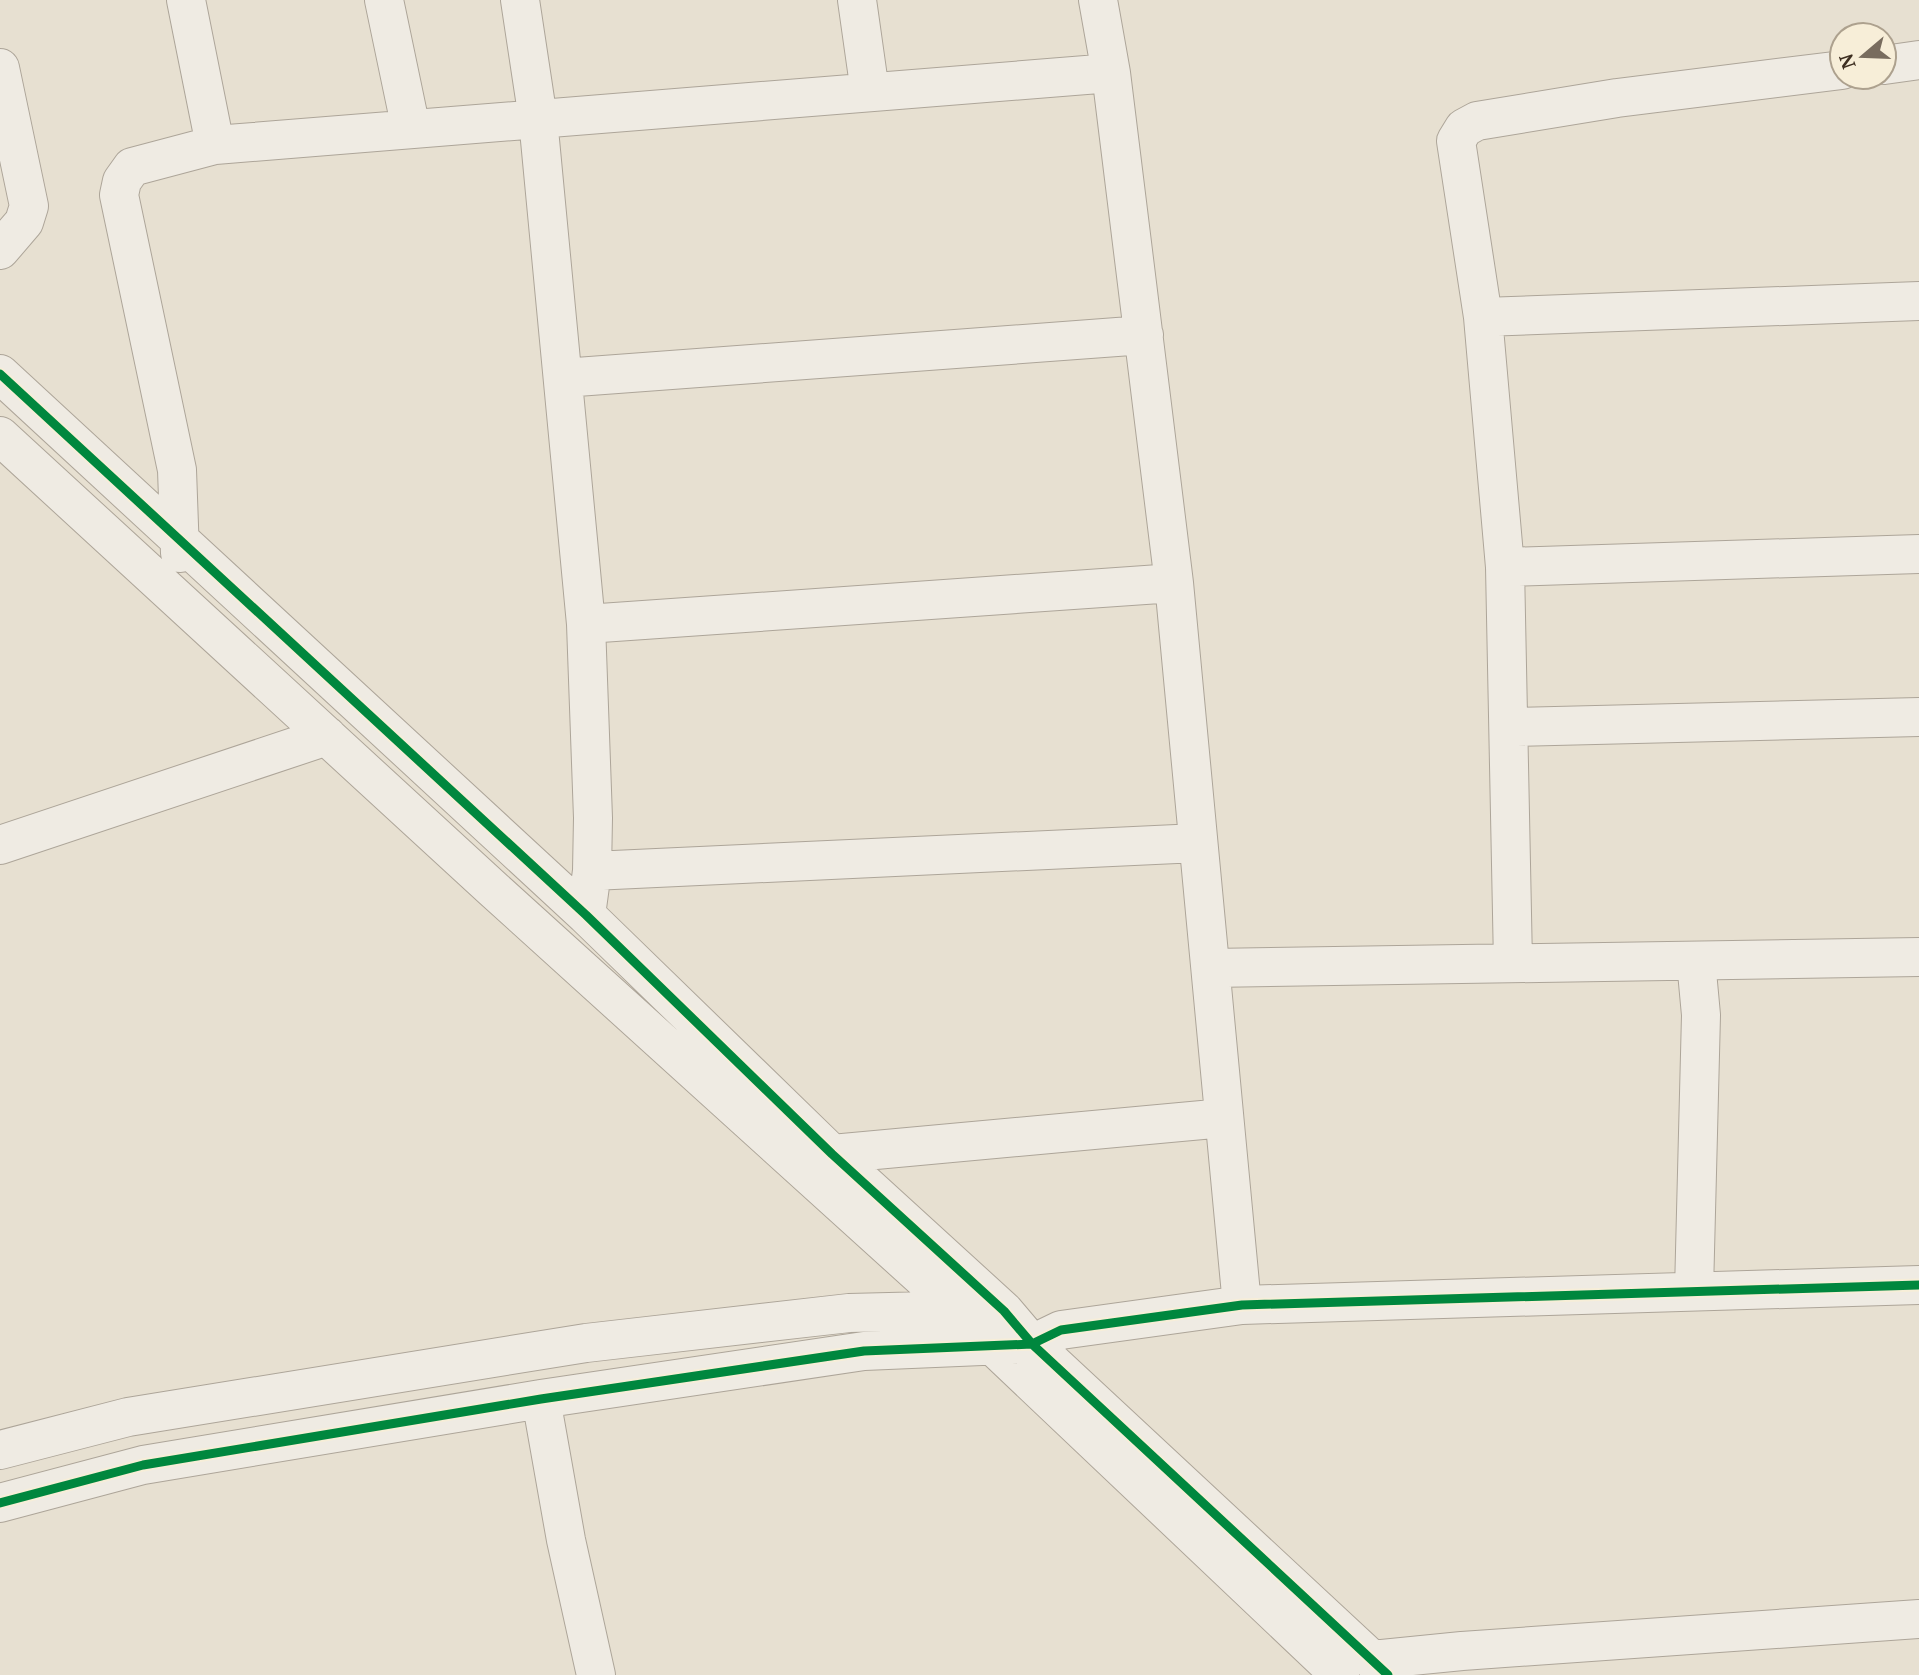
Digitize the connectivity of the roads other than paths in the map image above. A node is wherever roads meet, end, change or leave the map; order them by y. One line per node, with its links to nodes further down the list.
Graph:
1 (186, 0): 14 (street)
2 (384, 0): 13 (street)
3 (520, 0): 12 (street)
4 (857, 0): 11 (street)
5 (1098, 0): 10 (street)
6 (1919, 60): 7 (street)
7 (1898, 63)
8 (0, 68): 15 (street)
9 (1828, 72): 17 (street)
10 (1111, 73): 11 (street); 18 (street)
11 (870, 92): 12 (street)
12 (538, 119): 13 (street); 20 (street)
13 (411, 129): 14 (street)
14 (215, 145): 22 (street)
15 (0, 250)
16 (1919, 301): 17 (street)
17 (1483, 317): 24 (street)
18 (1143, 335): 20 (street); 25 (street)
19 (0, 374): 22 (street)
20 (563, 378): 27 (street)
21 (0, 436): 26 (street)
22 (181, 540): 26 (street); 34 (street)
23 (1919, 554): 24 (street)
24 (1505, 567): 29 (street)
25 (1174, 583): 27 (street); 31 (street)
26 (177, 597): 30 (street)
27 (586, 624): 33 (street)
28 (1919, 717): 29 (street)
29 (1509, 727): 37 (street)
30 (327, 736): 32 (street); 44 (street)
31 (1198, 843): 33 (street); 38 (street)
32 (0, 845)
33 (592, 871): 34 (street)
34 (586, 915): 40 (street)
35 (1919, 957): 36 (street)
36 (1696, 961): 37 (street); 42 (street)
37 (1513, 963): 38 (street)
38 (1211, 968): 39 (street)
39 (1224, 1118): 40 (street); 43 (street)
40 (832, 1154): 45 (street)
41 (1919, 1285): 42 (street)
42 (1694, 1291): 43 (street)
43 (1242, 1305): 46 (street)
44 (958, 1310): 45 (street); 48 (street)
45 (998, 1328): 46 (street); 47 (street); 51 (street)
46 (1046, 1337): 51 (street)
47 (541, 1399): 49 (street); 52 (street)
48 (0, 1450)
49 (0, 1503)
50 (1919, 1619): 51 (street)
51 (1367, 1670)
52 (596, 1675)

